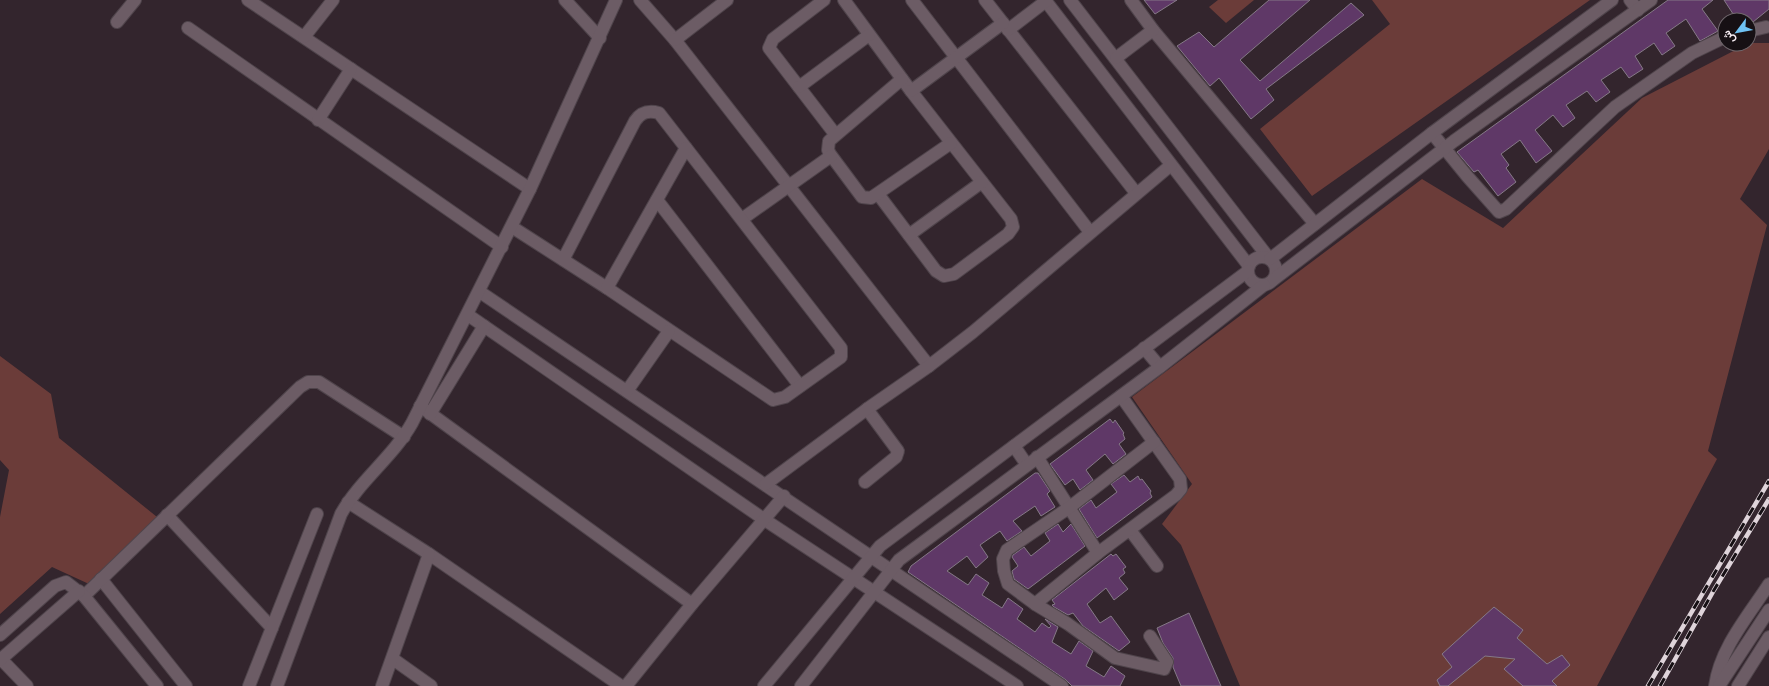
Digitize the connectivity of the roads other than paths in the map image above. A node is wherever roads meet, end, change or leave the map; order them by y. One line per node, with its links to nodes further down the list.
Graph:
1 (135, 0): 19 (street)
2 (248, 0): 26 (street)
3 (333, 0): 26 (street)
4 (565, 0): 27 (street)
5 (616, 0): 27 (street)
6 (640, 0): 28 (street)
7 (727, 0): 28 (street)
8 (824, 0): 36 (street)
9 (844, 0): 25 (street)
10 (912, 0): 30 (street)
11 (985, 0): 20 (street)
12 (1070, 0): 31 (street)
13 (1131, 0): 24 (street)
14 (1612, 0): 39 (street)
15 (1630, 0): 18 (street)
16 (1651, 0): 18 (street)
17 (1046, 1): 20 (street); 32 (street)
18 (1638, 10): 43 (street)
19 (116, 22)
20 (1005, 27): 30 (street); 49 (street)
21 (1766, 27): 23 (street)
22 (188, 28): 38 (street)
23 (1757, 29)
24 (1153, 30): 31 (street); 53 (street)
25 (869, 35): 34 (street); 36 (street)
26 (304, 37): 33 (street)
27 (600, 38): 48 (street)
28 (675, 40): 47 (street)
29 (1717, 41): 43 (street)
30 (956, 58): 37 (street); 55 (street)
31 (1115, 58): 32 (street); 35 (street); 58 (street)
32 (1092, 61): 35 (street)
33 (352, 69): 38 (street); 48 (street)
34 (902, 79): 37 (street); 40 (street)
35 (1106, 79): 45 (street)
36 (799, 87): 40 (street)
37 (911, 91): 41 (street)
38 (318, 120): 57 (street)
39 (1432, 133): 43 (street); 53 (street)
40 (836, 134): 44 (street)
41 (952, 143): 46 (street); 50 (street)
42 (686, 148): 51 (street); 52 (street); 59 (street)
43 (1444, 149): 61 (street)
44 (831, 156): 47 (street); 50 (street)
45 (1171, 165): 49 (street); 60 (street)
46 (982, 182): 56 (street); 56 (street)
47 (789, 187): 52 (street); 68 (street)
48 (530, 190): 54 (street)
49 (1136, 193): 55 (street)
50 (878, 194): 56 (street)
51 (657, 200): 62 (street); 70 (street)
52 (742, 219): 70 (street)
53 (1315, 224): 58 (street)
54 (512, 227): 57 (street); 59 (street)
55 (1090, 232): 68 (street)
56 (909, 235)
57 (502, 247): 63 (street)
58 (1269, 258): 60 (street); 61 (street)
59 (564, 260): 62 (street)
60 (1248, 268): 61 (street); 67 (street)
61 (1269, 282): 69 (street)
62 (607, 288): 66 (street)
63 (480, 292): 64 (street); 71 (street)
64 (468, 315): 65 (street); 73 (street)
65 (484, 326): 75 (street); 88 (street)
66 (669, 331): 70 (street); 71 (street)
67 (1144, 348): 69 (street); 78 (street)
68 (929, 366): 74 (street)
69 (1160, 367): 72 (street)
70 (800, 386)
71 (627, 391): 82 (street)
72 (1121, 396): 77 (street); 79 (street)
73 (420, 406): 75 (street); 76 (street)
74 (867, 409): 81 (street); 82 (street)
75 (430, 414): 100 (street)
76 (404, 437): 84 (street); 87 (street)
77 (1154, 442): 85 (street); 89 (street)
78 (1014, 446): 80 (street); 92 (street)
79 (1037, 457): 80 (street); 85 (street)
80 (1027, 465): 94 (street)
81 (865, 482)
82 (766, 484): 83 (street)
83 (784, 496): 88 (street); 92 (street)
84 (348, 502): 91 (street); 114 (street)
85 (1070, 507): 90 (street); 101 (street)
86 (316, 514): 103 (street)
87 (167, 515): 96 (street); 103 (street)
88 (765, 520): 95 (street); 100 (street)
89 (1130, 530): 90 (street); 93 (street)
90 (1098, 553): 101 (street)
91 (429, 554): 108 (street); 117 (street)
92 (871, 557): 94 (street); 95 (street)
93 (1157, 566)
94 (890, 571): 98 (street); 122 (street)
95 (854, 578): 98 (street); 119 (street)
96 (101, 579): 99 (street); 112 (street)
97 (1769, 584): 123 (street)
98 (874, 591): 120 (street); 121 (street)
99 (81, 594): 104 (street); 107 (street); 111 (street)
100 (692, 604): 118 (street)
101 (1035, 604): 105 (street)
102 (1769, 610): 124 (street)
103 (272, 628): 113 (street)
104 (0, 635)
105 (1150, 636)
106 (1769, 637): 109 (street)
107 (0, 659): 110 (street)
108 (393, 659): 115 (street); 116 (street)
109 (1742, 685)
110 (27, 686)
111 (157, 686)
112 (186, 686)
113 (249, 686)
114 (277, 686)
115 (382, 686)
116 (431, 686)
117 (621, 686)
118 (626, 686)
119 (764, 686)
120 (801, 686)
121 (1018, 686)
122 (1062, 686)
123 (1715, 686)
124 (1719, 686)

